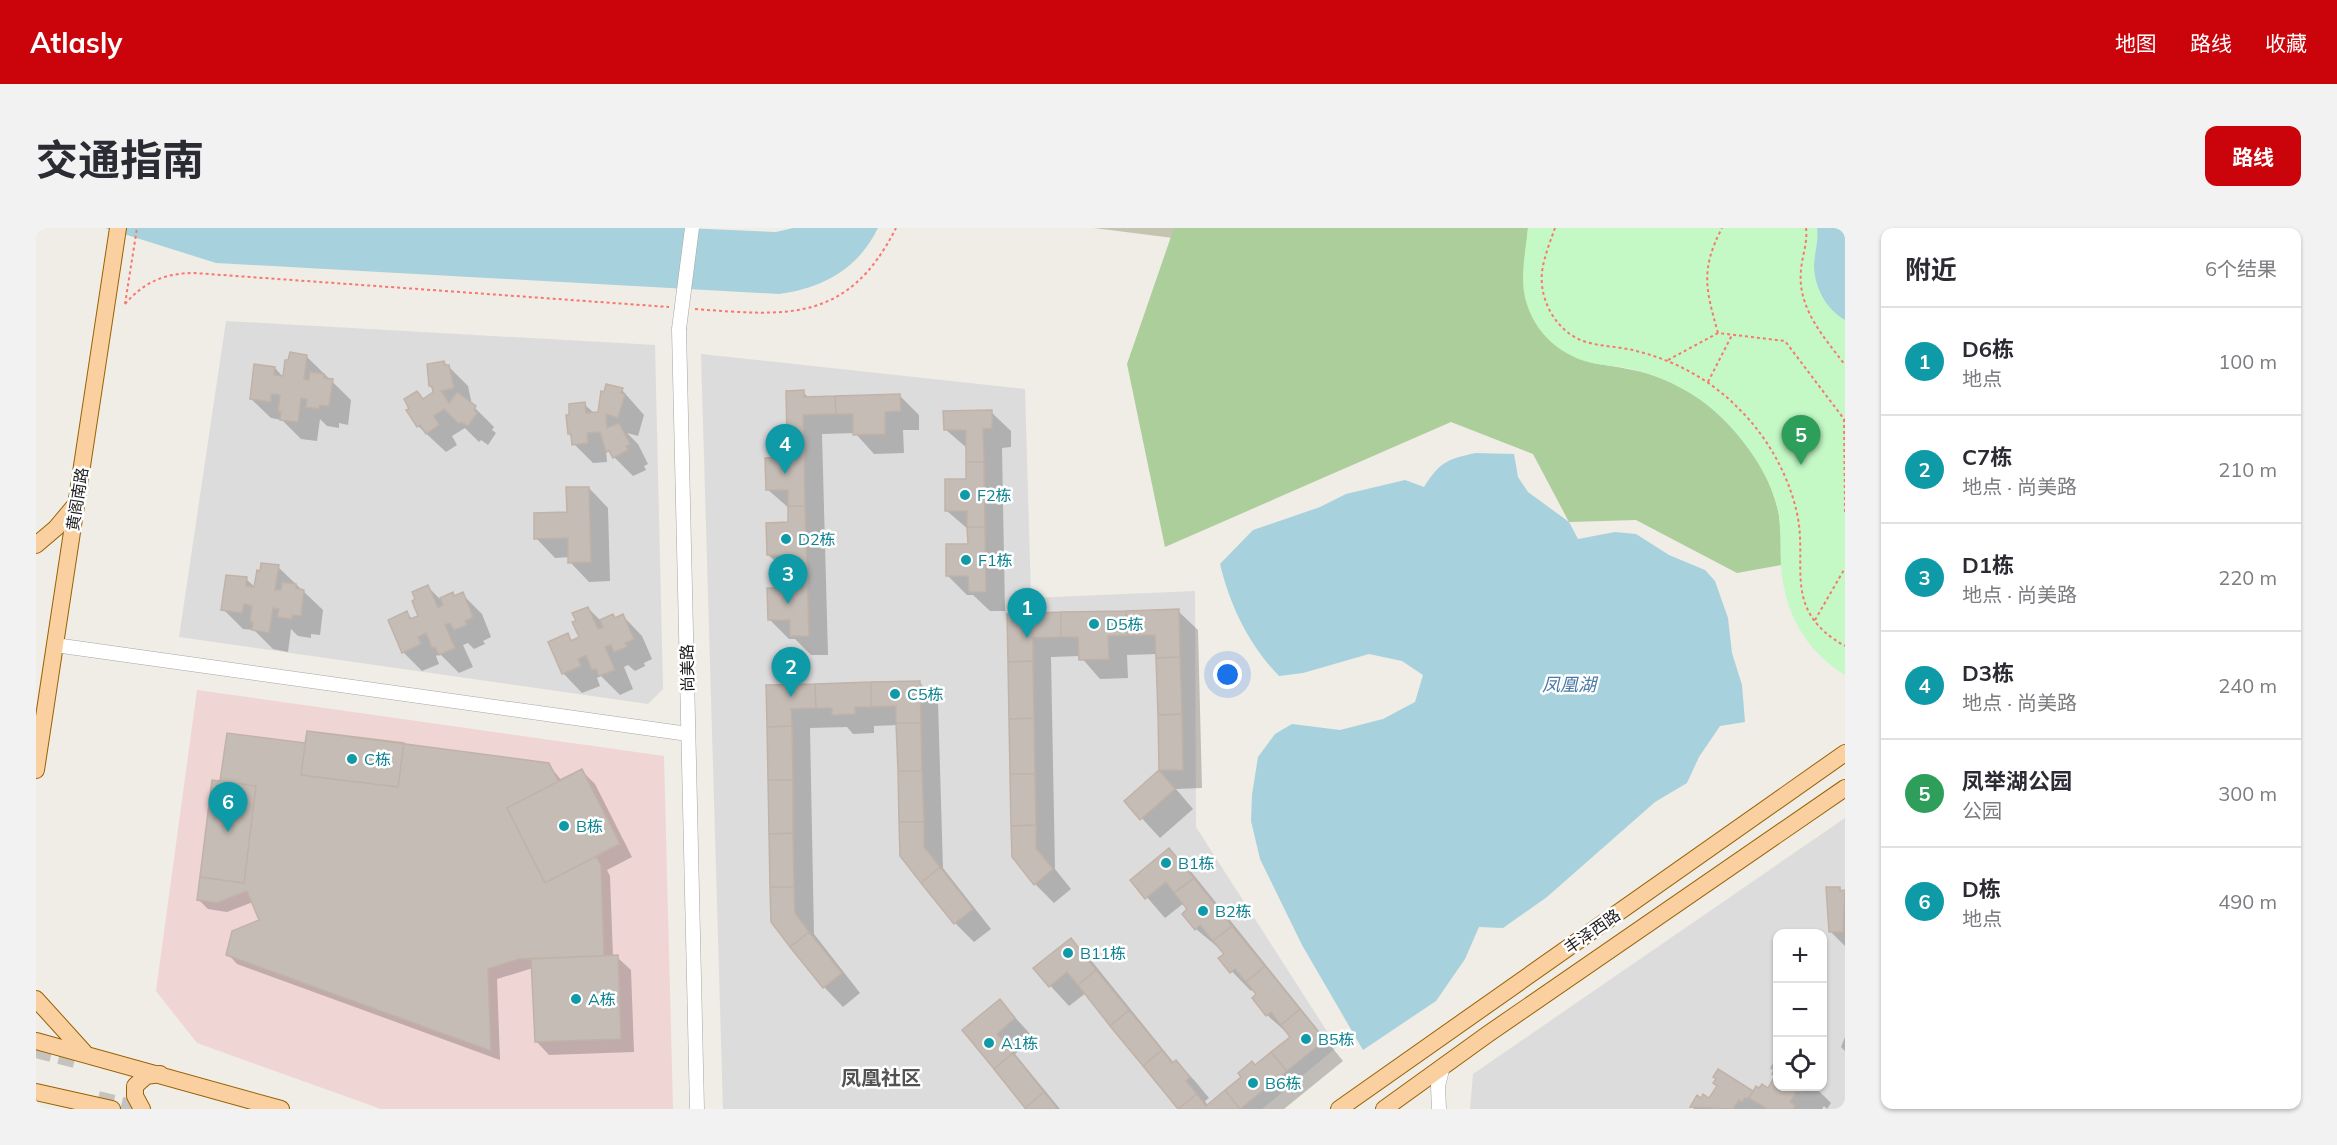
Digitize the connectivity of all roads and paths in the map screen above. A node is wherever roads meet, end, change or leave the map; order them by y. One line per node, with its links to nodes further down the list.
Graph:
1 (118, 228): 15 (main road, 黄阁南路)
2 (137, 228): 8 (path)
3 (692, 228): 25 (street, 尚美路, bridge)
4 (896, 228): 9 (path)
5 (1555, 228): 12 (path)
6 (1722, 228): 10 (path)
7 (1806, 228): 13 (path)
8 (672, 308)
9 (684, 309)
10 (1719, 333): 11 (path); 12 (path)
11 (1732, 335): 14 (path); 16 (path)
12 (1666, 361): 14 (path)
13 (1845, 365)
14 (1708, 382): 19 (path)
15 (77, 502): 17 (main road); 21 (main road, 黄阁南路)
16 (1845, 512)
17 (36, 545)
18 (1845, 568): 19 (path)
19 (1815, 620): 22 (path)
20 (1845, 640): 22 (path)
21 (55, 645): 24 (main road, 黄阁南路); 25 (street)
22 (1844, 645)
23 (36, 682): 24 (main road)
24 (44, 715): 27 (main road, 黄阁南路)
25 (688, 734): 39 (street, 尚美路)
26 (1845, 753): 40 (main road, 丰泽西路)
27 (36, 770)
28 (1845, 788): 32 (main road, 丰泽西路)
29 (36, 999): 31 (main road)
30 (36, 1041): 31 (main road)
31 (84, 1052): 33 (main road)
32 (1443, 1066): 41 (main road, 丰泽西路); 42 (street)
33 (161, 1073): 37 (main road); 38 (main road)
34 (36, 1092): 35 (main road)
35 (104, 1107): 36 (main road)
36 (69, 1109)
37 (142, 1109)
38 (281, 1109)
39 (697, 1109)
40 (1339, 1109)
41 (1384, 1109)
42 (1439, 1109)

